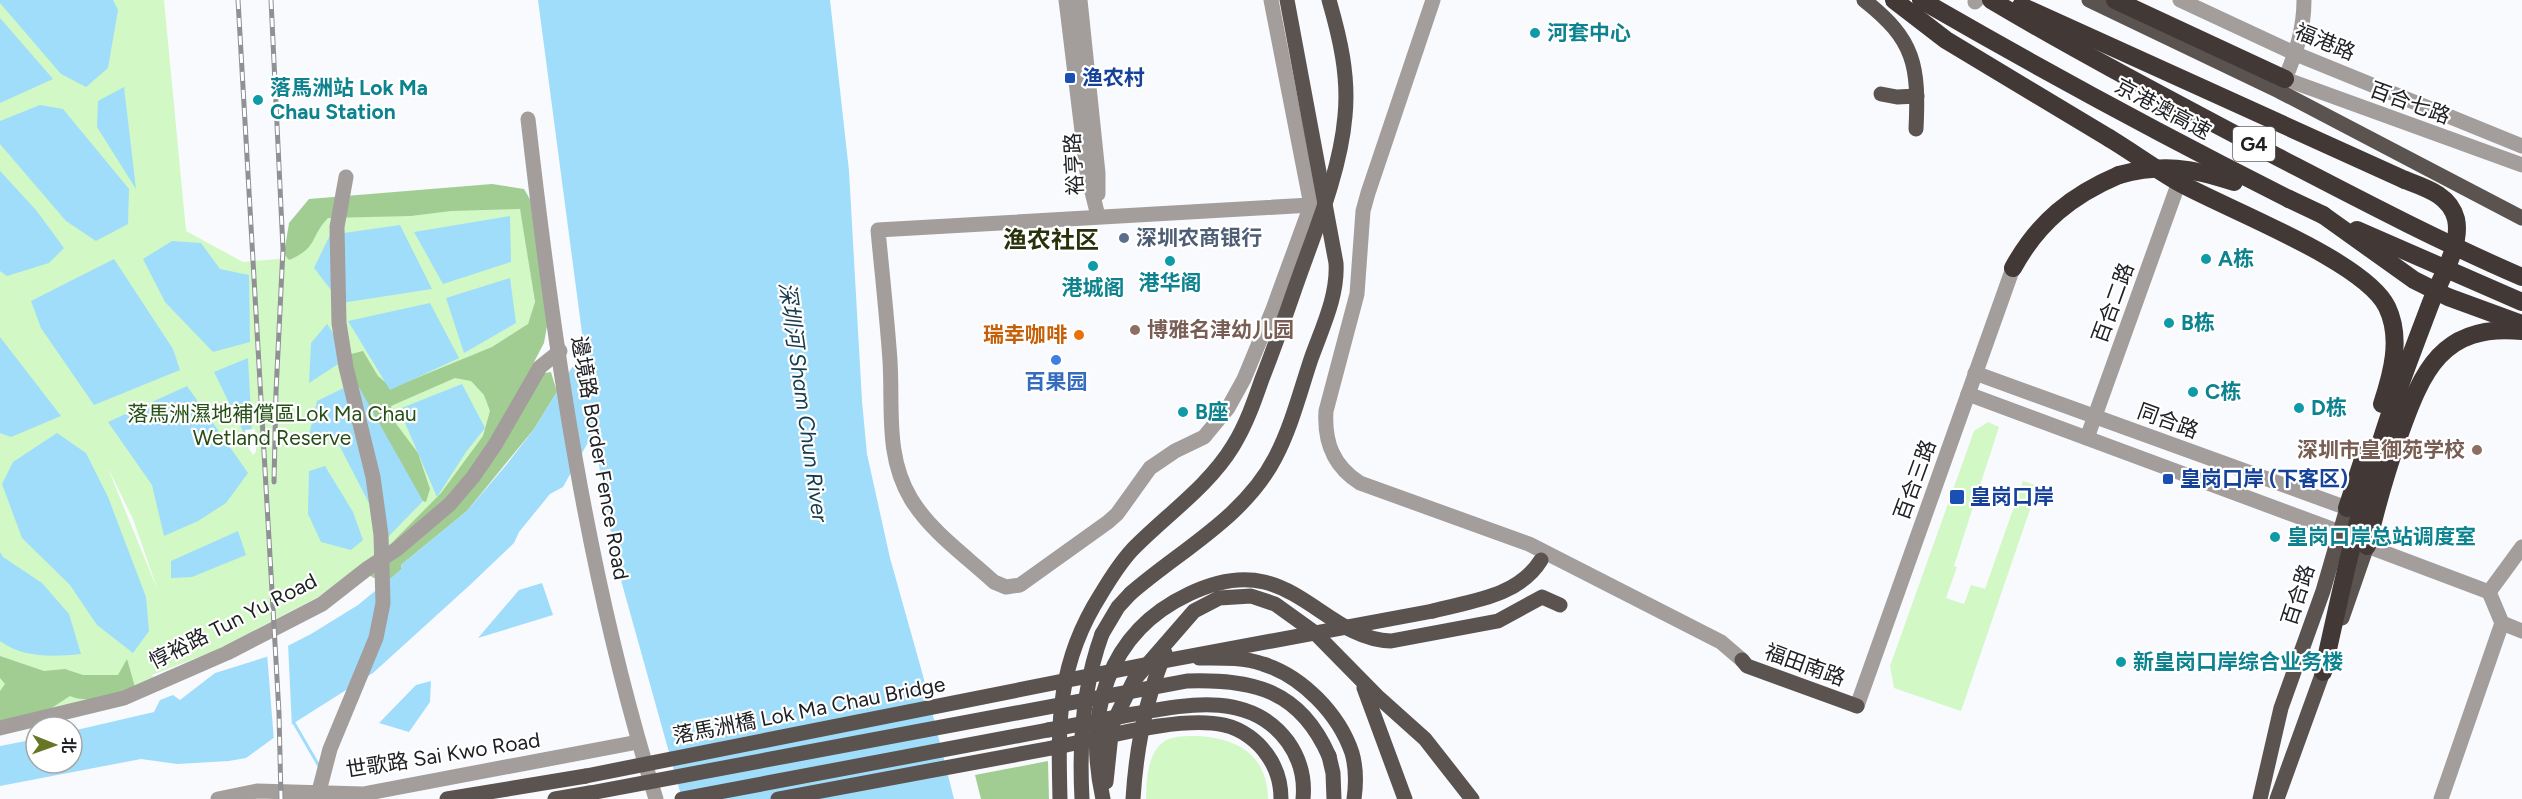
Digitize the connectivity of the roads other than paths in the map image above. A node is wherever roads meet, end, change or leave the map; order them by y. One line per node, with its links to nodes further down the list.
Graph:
1 (1066, 0): 29 (street, 裕亨路)
2 (1080, 0): 29 (street, 裕亨路)
3 (1271, 0): 27 (street)
4 (1287, 0): 60 (main road, bridge)
5 (1329, 0): 63 (main road)
6 (1433, 0): 56 (street)
7 (1894, 0): 25 (highway, bridge)
8 (1921, 0): 26 (highway, 京港澳高速 / G4, bridge)
9 (2007, 0): 57 (highway, bridge)
10 (2089, 0): 30 (main road)
11 (2115, 0): 17 (highway)
12 (2180, 0): 16 (street, 福港路)
13 (2304, 0): 16 (street)
14 (1981, 1): 32 (highway, 京港澳高速 / G4, bridge)
15 (1868, 3): 19 (main road)
16 (2296, 54): 17 (street); 22 (street, 福港路)
17 (2285, 79): 23 (street, 百合七路)
18 (1881, 94): 19 (main road)
19 (1917, 96): 21 (main road)
20 (528, 119): 36 (street, 邊境路 Border Fence Road)
21 (1916, 129)
22 (2522, 146)
23 (2522, 165)
24 (346, 177): 65 (street, bridge)
25 (2179, 182): 39 (street, 百合二路); 44 (highway)
26 (2289, 199): 28 (highway, 京港澳高速 / G4); 31 (highway, bridge)
27 (1311, 205): 29 (street); 29 (street)
28 (2323, 215): 33 (highway, 京港澳高速 / G4, bridge); 34 (highway, bridge)
29 (1098, 216)
30 (2522, 218)
31 (2013, 268): 37 (street, 百合三路)
32 (2522, 277)
33 (2522, 302)
34 (2522, 324)
35 (2522, 331): 47 (highway)
36 (560, 351): 61 (street, 惇裕路 Tun Yu Road); 62 (street, 邊境路 Border Fence Road)
37 (1975, 373): 38 (street, 百合三路); 39 (street, 同合路)
38 (1968, 394): 40 (street, 同合路); 59 (street, 百合三路)
39 (2095, 417): 40 (street, 百合二路); 41 (street, 同合路)
40 (2087, 438): 42 (street, 同合路)
41 (2217, 461): 42 (street); 43 (street, 同合路)
42 (2196, 478): 45 (street)
43 (2317, 497): 44 (street, 同合路); 45 (street)
44 (2347, 508): 46 (main road, 百合路)
45 (2309, 521): 46 (street)
46 (2340, 532): 82 (main road, 百合路)
47 (2367, 546): 50 (street); 57 (main road)
48 (2522, 547): 50 (street)
49 (1541, 560): 55 (main road, bridge)
50 (2489, 592): 53 (street)
51 (1560, 604): 74 (main road)
52 (1183, 622): 58 (main road); 74 (main road); 75 (main road)
53 (2502, 623): 54 (street); 84 (street)
54 (2522, 631)
55 (1169, 660): 66 (main road, 落馬洲橋 Lok Ma Chau Bridge, bridge); 79 (main road, bridge)
56 (1742, 660): 59 (main road, 福田南路)
57 (2323, 672): 83 (main road)
58 (1358, 674): 80 (main road); 81 (main road)
59 (1857, 706)
60 (1083, 722): 73 (main road); 74 (main road)
61 (0, 728)
62 (638, 742): 64 (street, 世歌路 Sai Kwo Road); 68 (street, 邊境路 Border Fence Road)
63 (1059, 762): 71 (main road); 72 (main road)
64 (218, 799)
65 (317, 799)
66 (447, 799)
67 (555, 799): 78 (main road, 落馬洲橋 Lok Ma Chau Bridge, bridge)
68 (656, 799)
69 (682, 799): 77 (main road, bridge)
70 (778, 799): 76 (main road, bridge)
71 (1060, 799)
72 (1064, 799)
73 (1082, 799)
74 (1104, 799)
75 (1132, 799)
76 (1281, 799)
77 (1303, 799)
78 (1334, 799)
79 (1354, 799)
80 (1405, 799)
81 (1472, 799)
82 (2260, 799)
83 (2277, 799)
84 (2441, 799)

